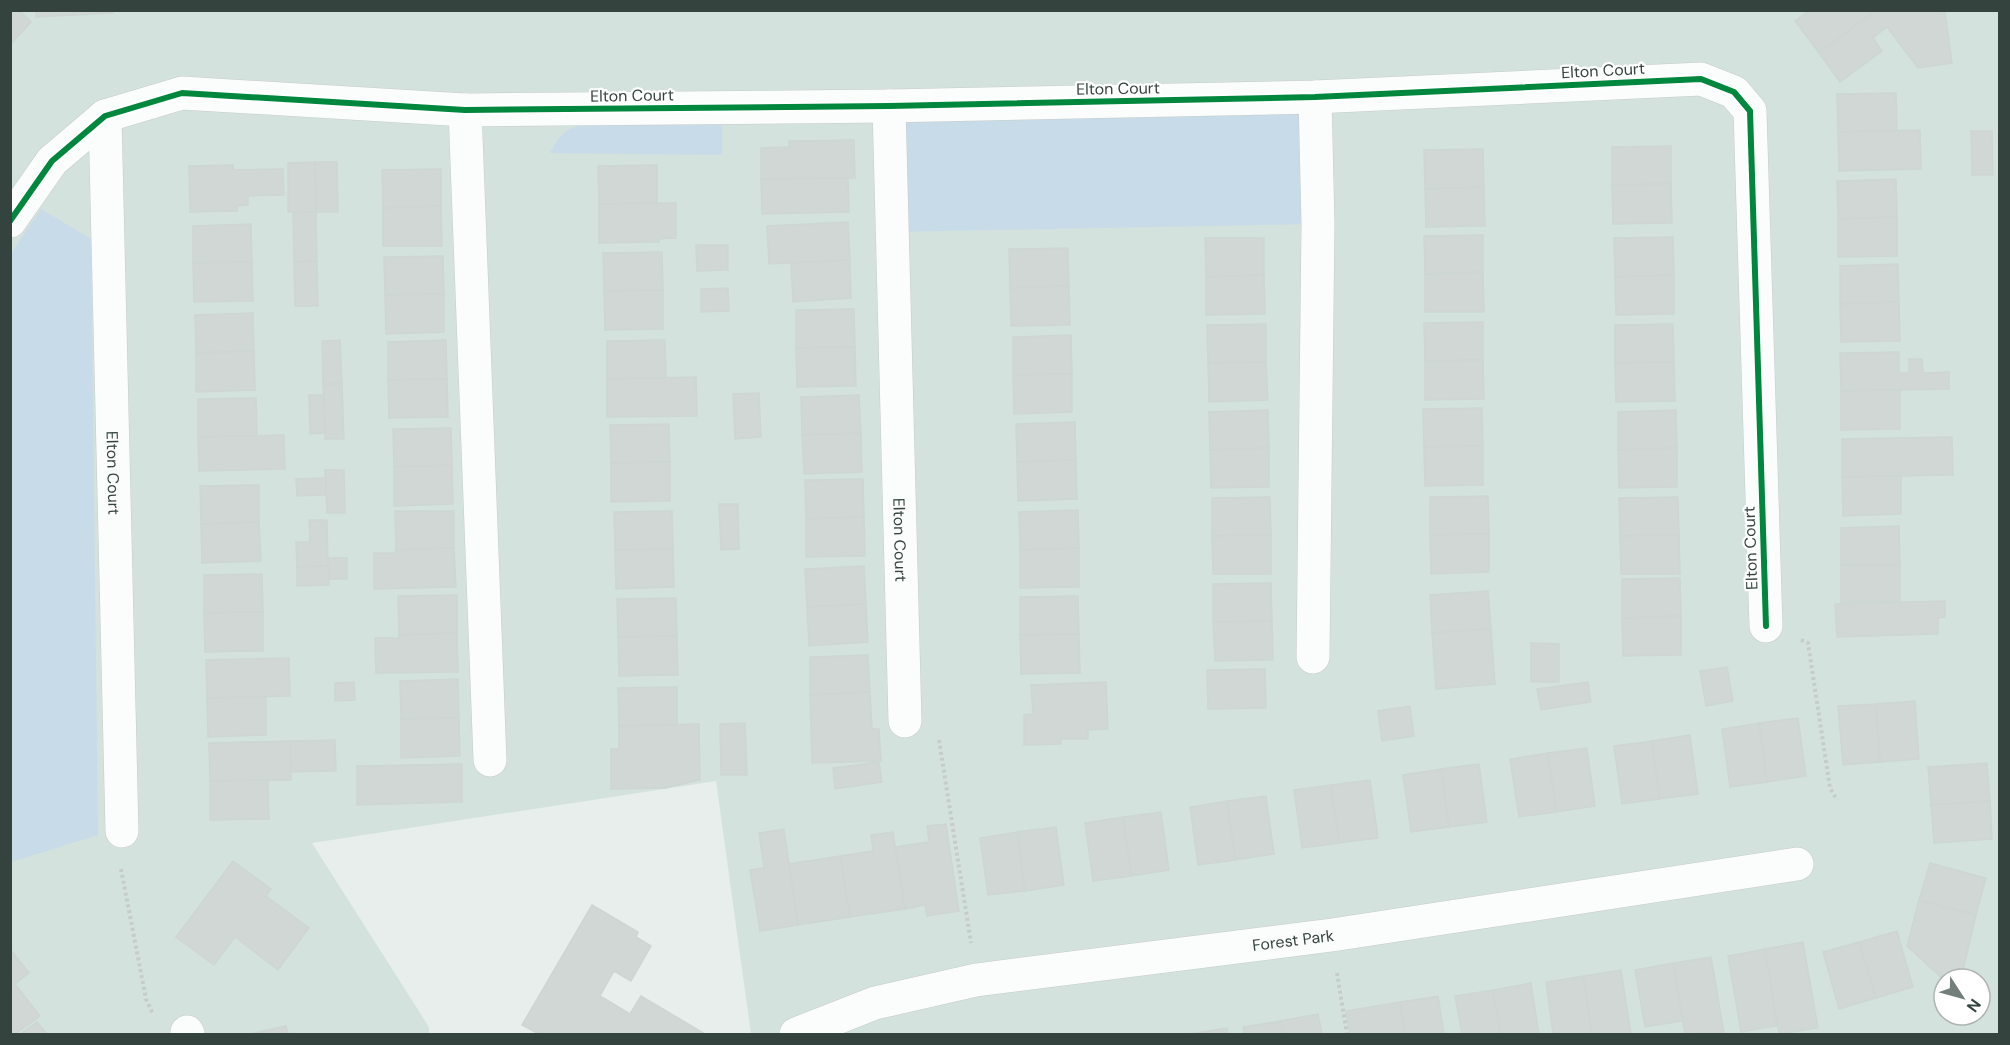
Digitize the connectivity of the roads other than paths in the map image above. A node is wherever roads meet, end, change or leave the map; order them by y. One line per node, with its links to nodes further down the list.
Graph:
1 (1316, 97): 2 (street, Elton Court); 6 (street, Elton Court); 7 (street)
2 (889, 106): 3 (street, Elton Court); 8 (street, Elton Court)
3 (465, 110): 4 (street, Elton Court); 9 (street)
4 (105, 116): 5 (street, Elton Court); 10 (street, Elton Court)
5 (10, 221)
6 (1766, 626)
7 (1313, 657)
8 (905, 721)
9 (490, 760)
10 (122, 831)
11 (1797, 864): 12 (street, Forest Park)
12 (796, 1035)

